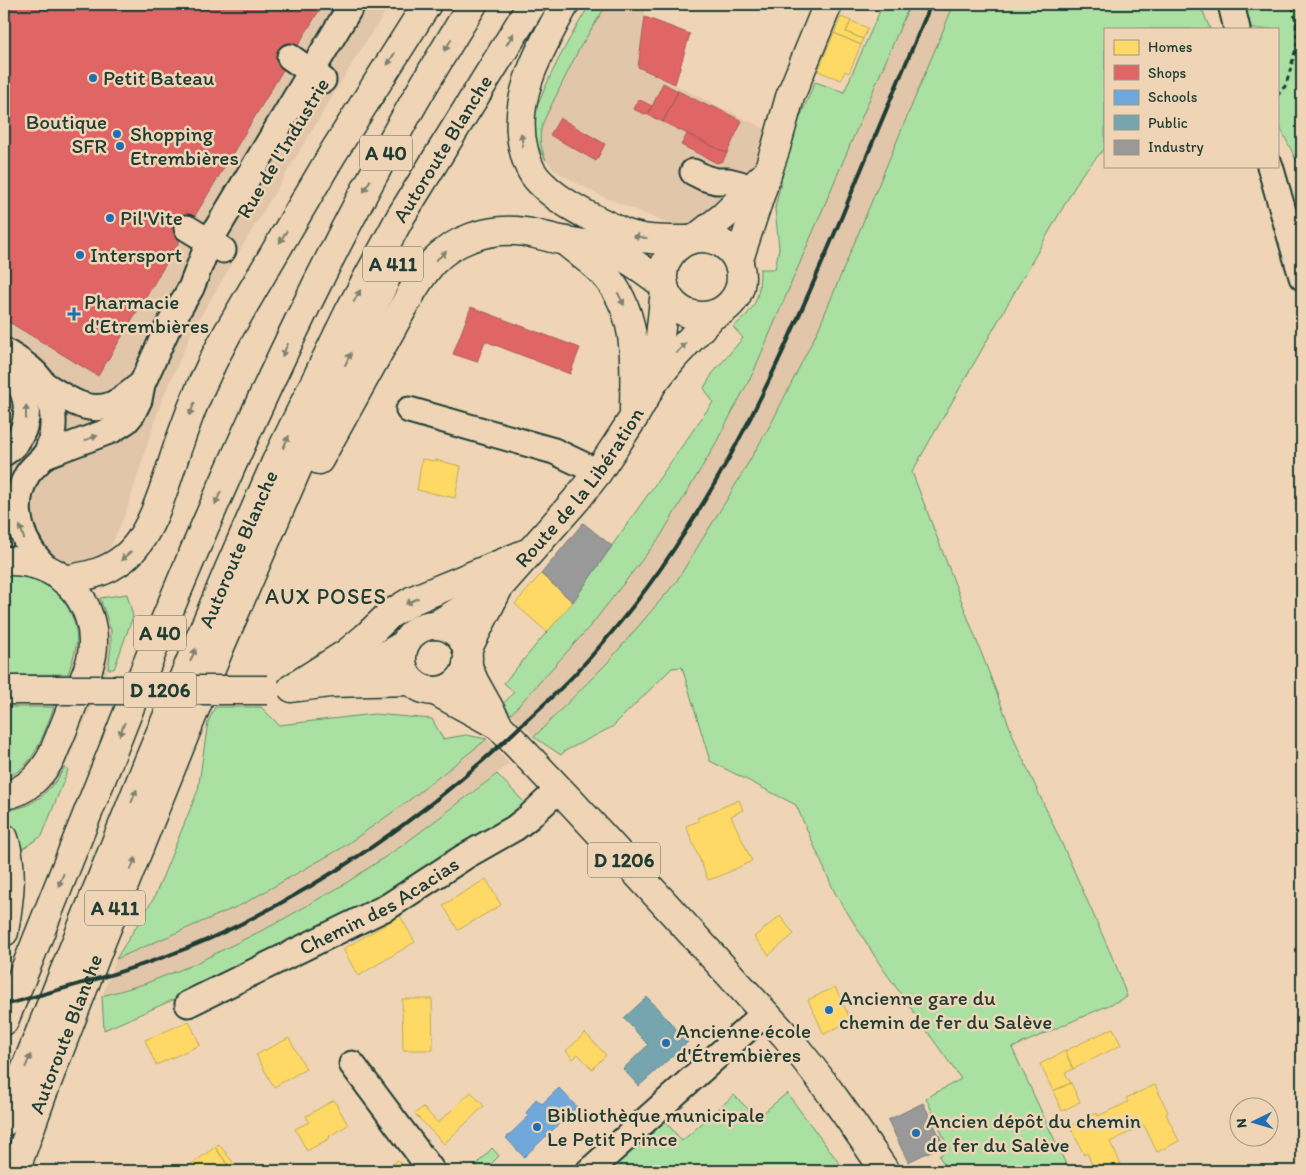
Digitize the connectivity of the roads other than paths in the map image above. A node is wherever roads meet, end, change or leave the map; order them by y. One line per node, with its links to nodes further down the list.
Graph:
1 (352, 4): 11 (street, Rue de l'Industrie)
2 (370, 4): 11 (street, Rue de l'Industrie)
3 (427, 4): 37 (main road, one-way to 37)
4 (473, 4): 54 (main road, Autoroute Blanche / A 40, one-way to 54)
5 (532, 4): 12 (main road, Autoroute Blanche / A 40, one-way to 5)
6 (565, 4): 17 (main road, one-way to 6)
7 (828, 4): 15 (main road, Route de la Libération)
8 (1231, 4): 9 (street)
9 (1237, 28)
10 (290, 57): 11 (street)
11 (317, 76): 19 (street, Rue de l'Industrie)
12 (458, 125): 41 (main road, A 411, one-way to 12); 56 (main road, Autoroute Blanche / A 40, one-way to 12)
13 (1271, 168): 21 (street)
14 (693, 172): 15 (street)
15 (759, 181): 17 (main road, Route de la Libération); 20 (main road, Route de la Libération)
16 (187, 228): 19 (street)
17 (692, 239): 20 (main road); 22 (main road, Route de la Libération)
18 (562, 240): 22 (main road); 30 (main road, one-way to 30); 41 (main road, one-way to 18)
19 (216, 246): 28 (street, Rue de l'Industrie)
20 (738, 262): 23 (main road, Route de la Libération)
21 (1302, 277)
22 (664, 288): 23 (main road); 26 (main road, Route de la Libération)
23 (712, 316): 26 (main road, Route de la Libération, one-way to 23)
24 (4, 351): 27 (street, Rue de l'Industrie)
25 (4, 369): 31 (street, one-way to 25)
26 (652, 382): 30 (main road, Route de la Libération)
27 (42, 383): 28 (street, Rue de l'Industrie); 32 (street, Rue de l'Industrie)
28 (142, 384): 32 (street, Rue de l'Industrie, one-way to 28)
29 (409, 410): 33 (street)
30 (634, 417): 33 (main road, Route de la Libération)
31 (4, 453)
32 (45, 455): 34 (street, Rue de l'Industrie)
33 (598, 472): 35 (main road, Route de la Libération)
34 (15, 477): 37 (street, Rue de l'Industrie, one-way to 34)
35 (530, 552): 38 (main road, Route de la Libération); 45 (main road, one-way to 45)
36 (4, 561): 37 (main road)
37 (57, 575): 49 (main road)
38 (499, 587): 39 (main road, Route de la Libération); 42 (main road, Route de la Libération)
39 (436, 625): 40 (main road); 42 (main road)
40 (405, 644): 43 (main road, D 1206); 44 (main road)
41 (220, 647): 57 (main road, Autoroute Blanche / A 411, one-way to 41)
42 (467, 657): 44 (main road); 47 (main road, D 1206)
43 (330, 682): 44 (main road, D 1206); 45 (main road, D 1206)
44 (423, 686): 47 (main road, D 1206)
45 (280, 689): 46 (main road, D 1206, bridge)
46 (4, 690)
47 (499, 726): 48 (main road, D 1206)
48 (559, 789): 52 (street, Chemin des Acacias); 53 (main road, D 1206)
49 (4, 795)
50 (4, 838): 51 (main road)
51 (4, 932)
52 (188, 1004)
53 (765, 1013): 59 (street); 60 (main road, D 1206)
54 (4, 1021)
55 (352, 1064): 58 (street)
56 (4, 1122)
57 (16, 1171)
58 (432, 1171)
59 (589, 1171)
60 (885, 1171)

